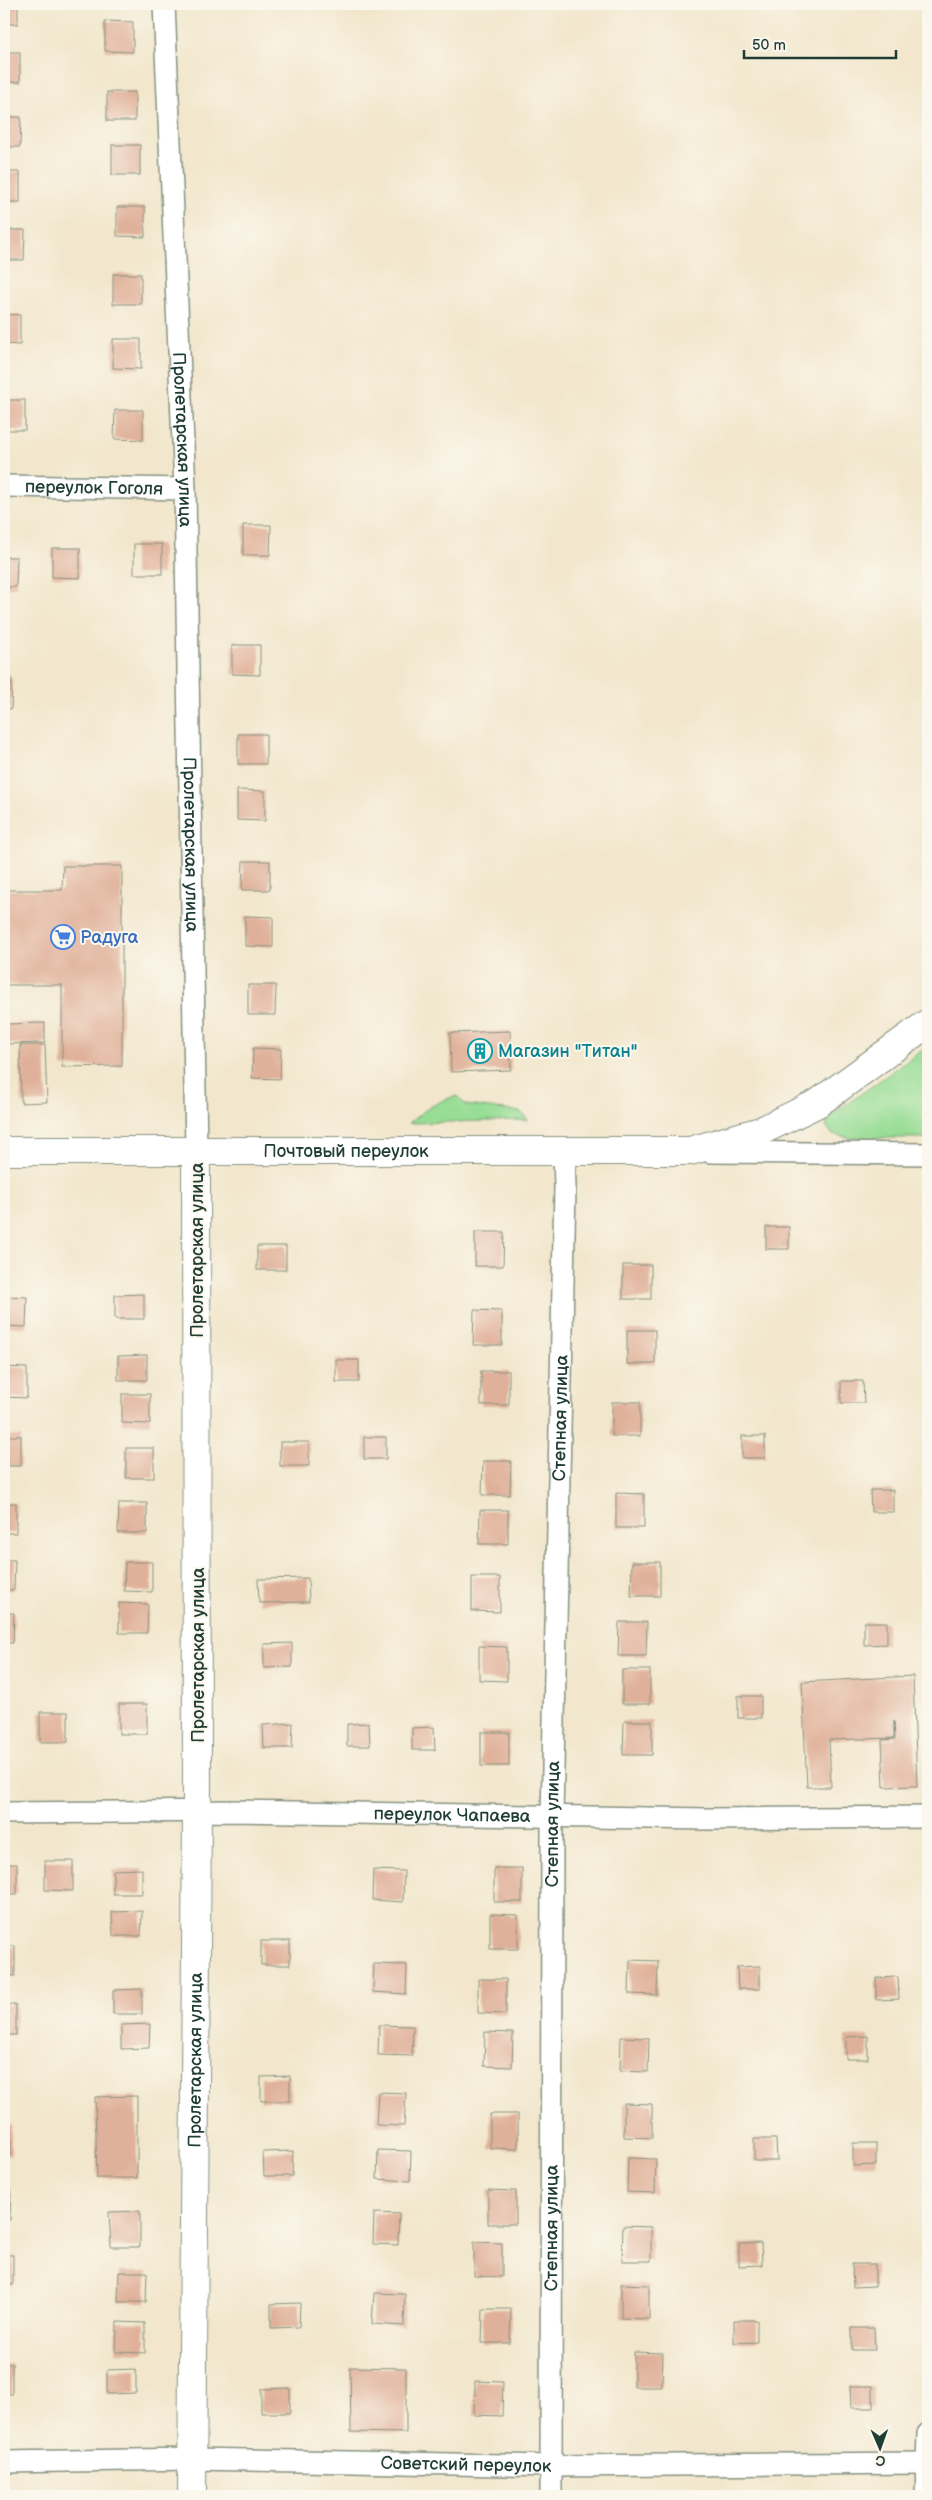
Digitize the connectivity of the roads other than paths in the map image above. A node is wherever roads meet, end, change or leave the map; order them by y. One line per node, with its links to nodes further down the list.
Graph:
1 (164, 4): 3 (street, Пролетарская улица)
2 (4, 486): 3 (street, переулок Гоголя)
3 (185, 489): 8 (street, Пролетарская улица)
4 (928, 1022): 7 (main road, Почтовый переулок)
5 (564, 1150): 7 (main road, Почтовый переулок); 8 (main road, Почтовый переулок); 13 (street, Степная улица)
6 (4, 1151): 8 (main road, Почтовый переулок)
7 (690, 1151): 9 (street)
8 (196, 1152): 10 (main road, Пролетарская улица)
9 (928, 1154)
10 (198, 1812): 11 (street, переулок Чапаева); 13 (street, переулок Чапаева); 15 (main road, Пролетарская улица)
11 (4, 1813)
12 (928, 1817): 13 (street, переулок Чапаева)
13 (552, 1818): 18 (street, Степная улица)
14 (928, 2434): 17 (street)
15 (193, 2459): 16 (street, Советский переулок); 18 (street, Советский переулок); 19 (main road, Пролетарская улица)
16 (4, 2462)
17 (928, 2462): 18 (street, Советский переулок); 21 (street)
18 (552, 2466): 20 (street, Степная улица)
19 (192, 2496)
20 (551, 2496)
21 (926, 2496)

